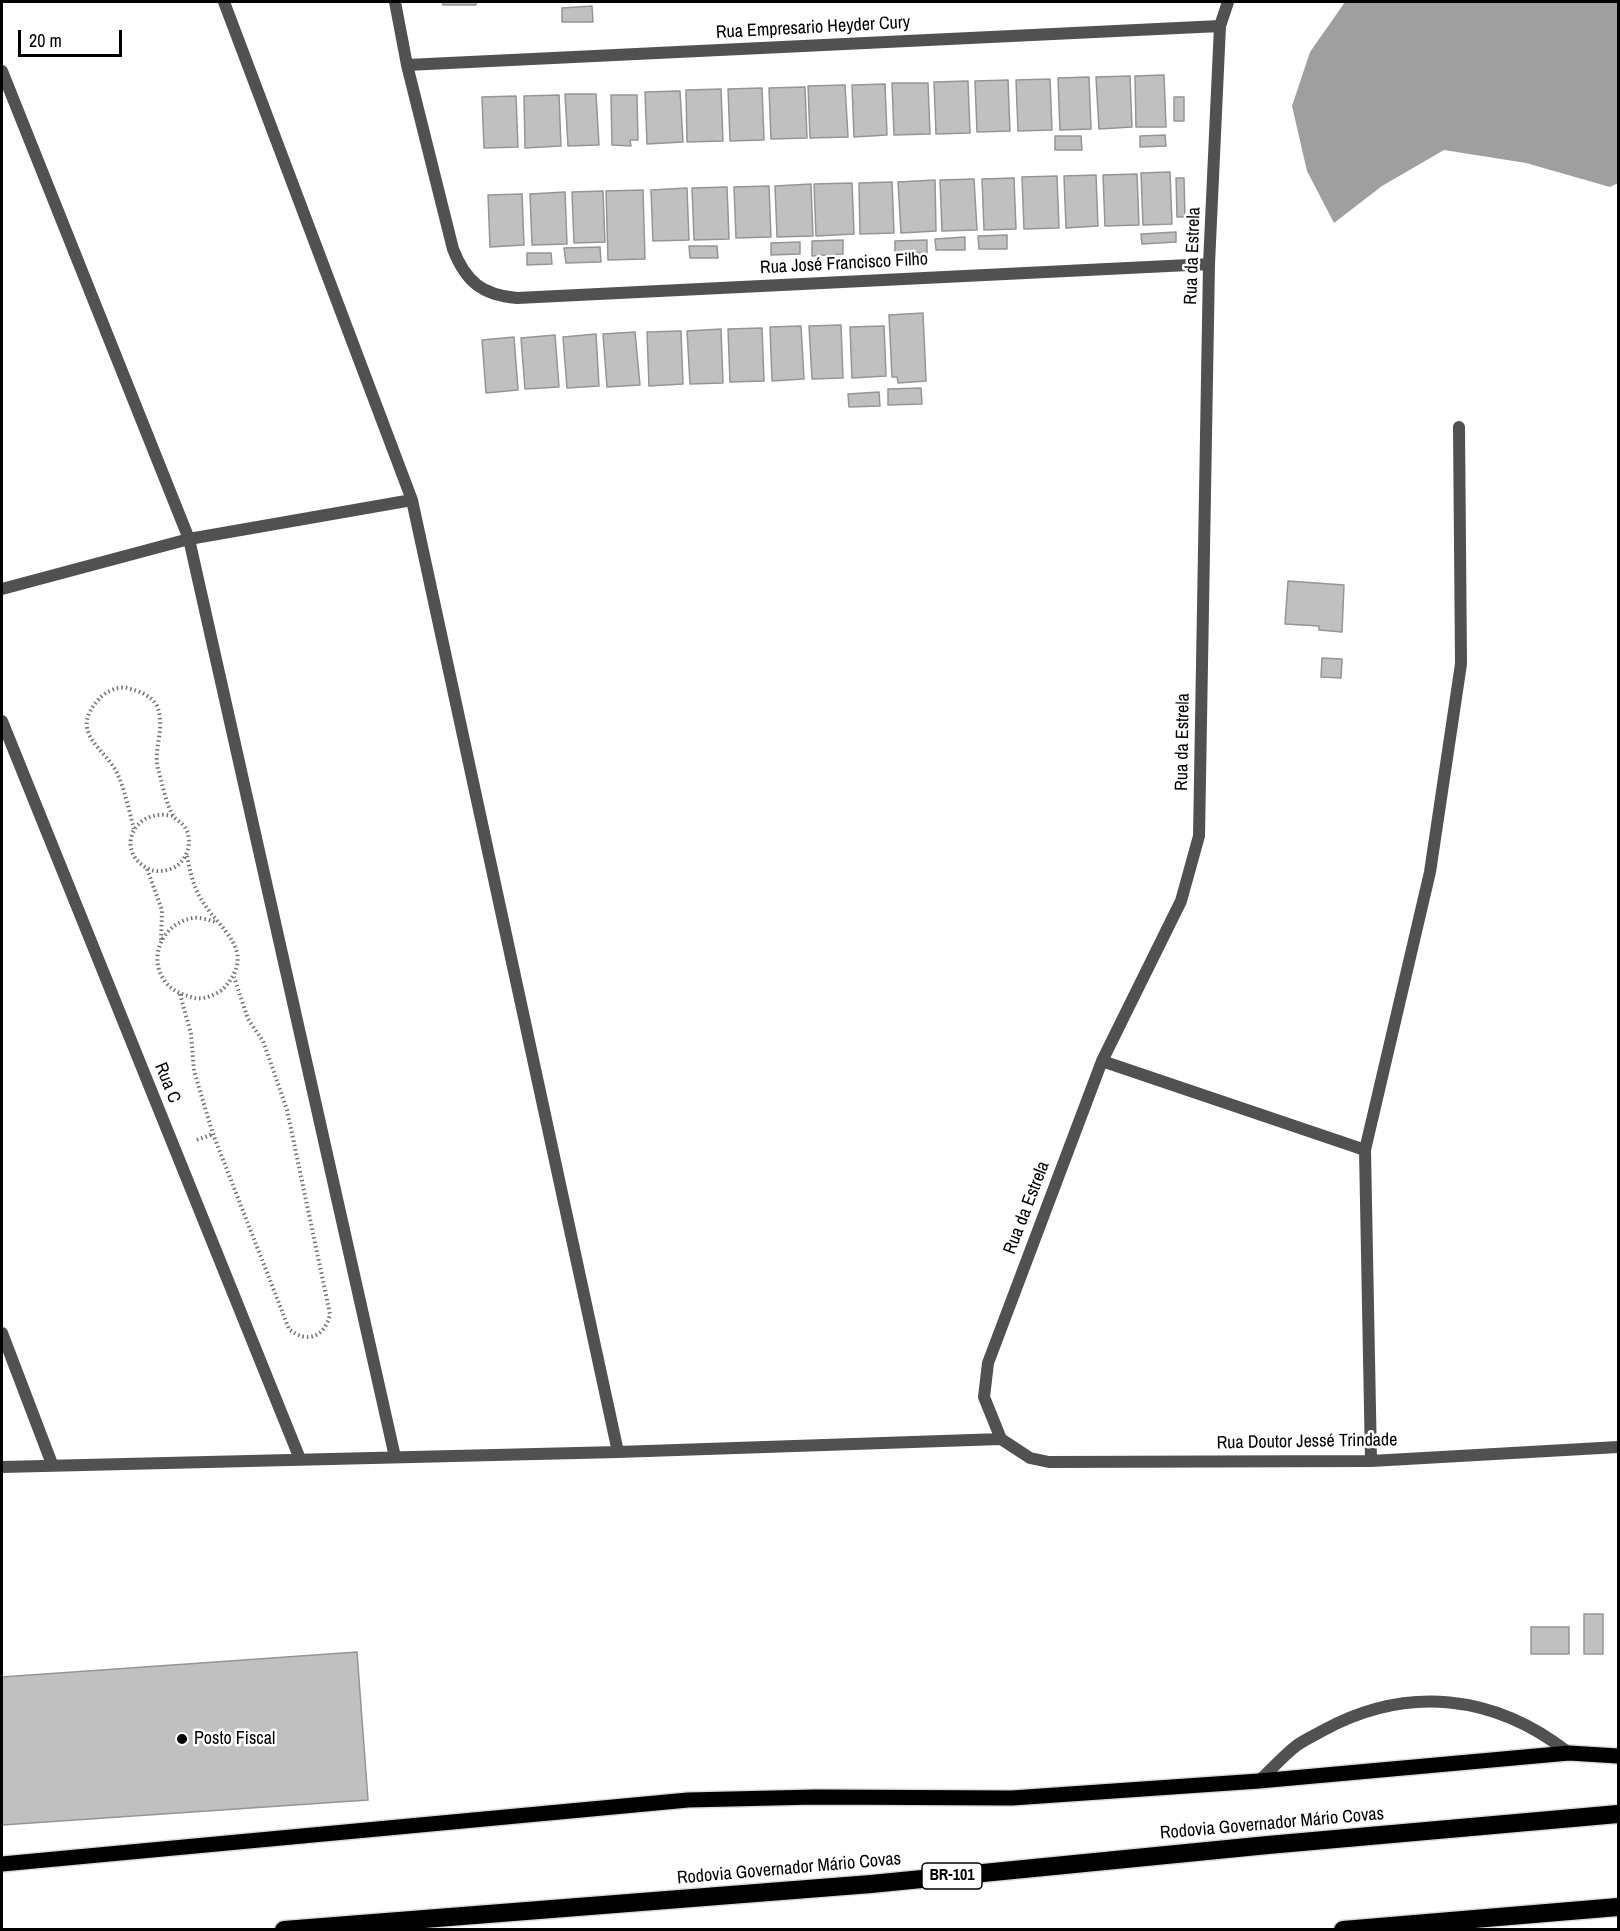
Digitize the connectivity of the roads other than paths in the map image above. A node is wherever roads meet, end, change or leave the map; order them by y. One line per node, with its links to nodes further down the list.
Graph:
1 (224, 2): 9 (street)
2 (395, 2): 5 (street)
3 (1227, 2): 4 (street, Rua da Estrela)
4 (1220, 26): 5 (street, Rua Empresario Heyder Cury); 7 (street, Rua da Estrela)
5 (407, 65): 7 (street, Rua José Francisco Filho)
6 (2, 71): 10 (street)
7 (1209, 264): 13 (street, Rua da Estrela)
8 (1459, 427): 14 (street)
9 (411, 500): 10 (street); 18 (street)
10 (189, 539): 11 (street); 19 (street)
11 (2, 589)
12 (2, 721): 20 (street, Rua C)
13 (1102, 1061): 14 (street); 16 (street, Rua da Estrela)
14 (1365, 1150): 21 (street)
15 (2, 1333): 22 (street)
16 (1001, 1439): 18 (street); 21 (street, Rua Doutor Jessé Trindade)
17 (1618, 1446): 21 (street, Rua Doutor Jessé Trindade)
18 (618, 1452): 19 (street)
19 (396, 1457): 20 (street)
20 (300, 1459): 22 (street)
21 (1371, 1461)
22 (52, 1464): 23 (street)
23 (2, 1467)
24 (1569, 1753): 25 (main road); 26 (main road); 26 (street)
25 (1618, 1756)
26 (1259, 1781): 28 (main road)
27 (1618, 1814): 30 (highway, Rodovia Governador Mário Covas / BR-101)
28 (2, 1864)
29 (1618, 1907): 31 (highway)
30 (284, 1929)
31 (1343, 1929)

